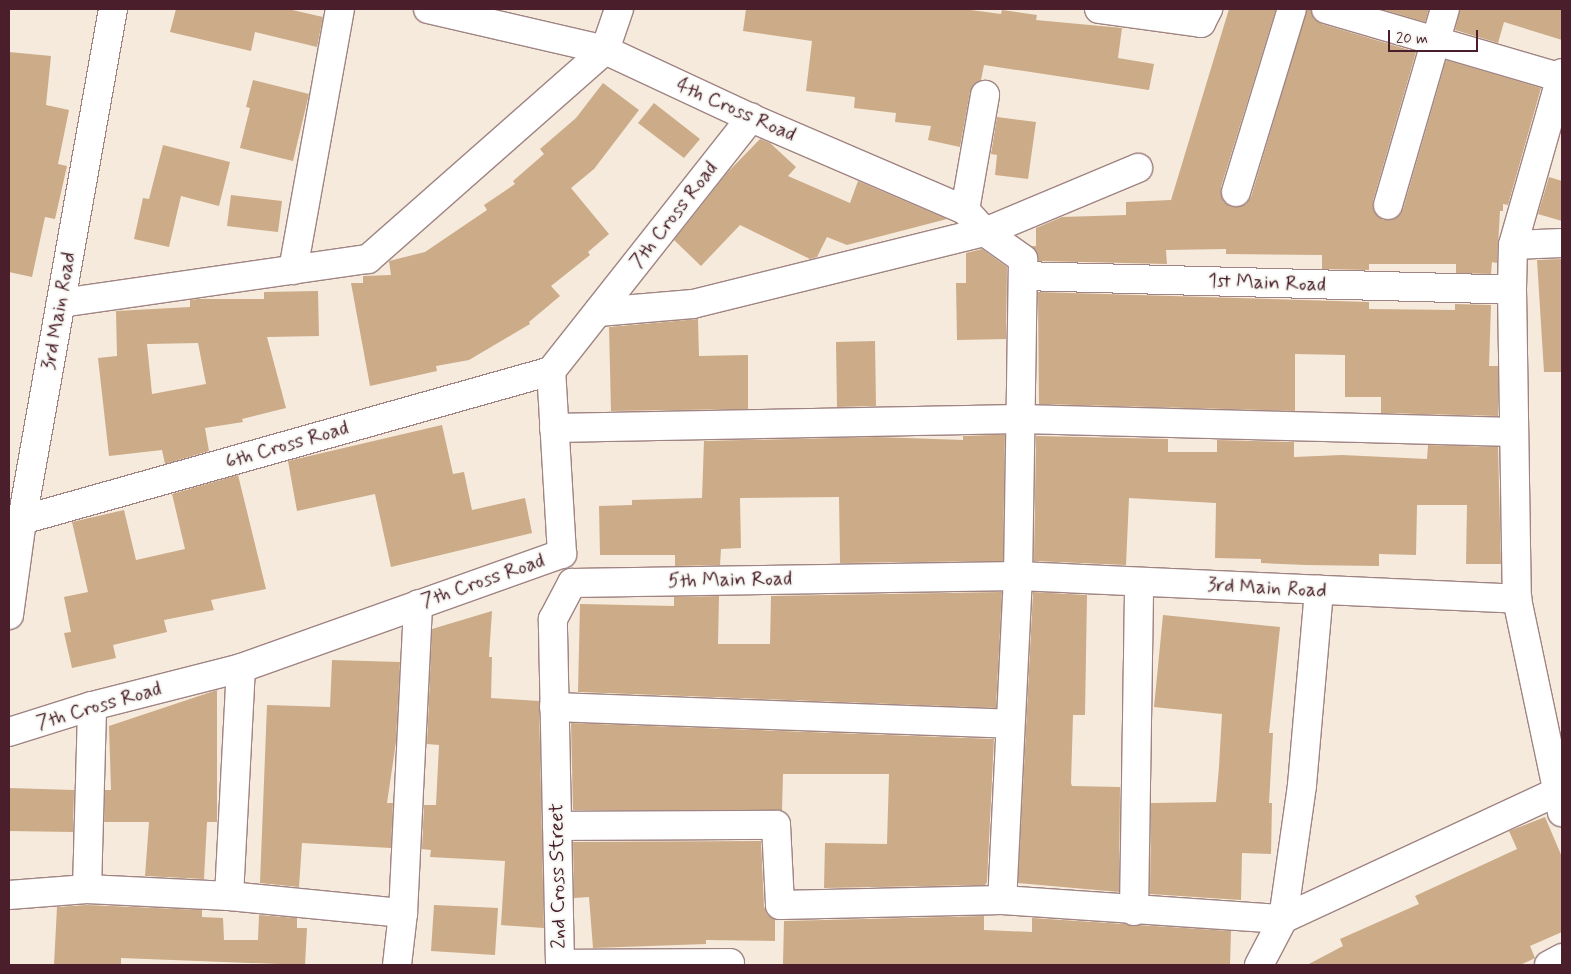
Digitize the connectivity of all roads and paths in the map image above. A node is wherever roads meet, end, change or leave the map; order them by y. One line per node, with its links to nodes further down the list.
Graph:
1 (113, 9): 25 (street, 3rd Main Road)
2 (340, 9): 23 (street)
3 (428, 9): 11 (street, 4th Cross Road)
4 (618, 9): 11 (street)
5 (1099, 9): 6 (street)
6 (1208, 9)
7 (1292, 9): 16 (street)
8 (1326, 9): 10 (street)
9 (1445, 9): 10 (street)
10 (1435, 42): 12 (street); 17 (street)
11 (605, 50): 14 (street, 4th Cross Road); 23 (street)
12 (1562, 76): 21 (street)
13 (985, 95): 18 (street)
14 (750, 118): 18 (street, 4th Cross Road); 26 (street, 7th Cross Road)
15 (1138, 168): 19 (street)
16 (1236, 192)
17 (1388, 205)
18 (965, 210): 19 (street, 4th Cross Road)
19 (985, 232): 22 (street, 4th Cross Road); 26 (street)
20 (1562, 243): 21 (street)
21 (1513, 245): 24 (street)
22 (1023, 268): 24 (street, 1st Main Road); 28 (street)
23 (293, 270): 25 (street)
24 (1512, 290): 30 (street)
25 (60, 303): 31 (street, 3rd Main Road)
26 (598, 312): 27 (street, 7th Cross Road)
27 (551, 371): 29 (street, 7th Cross Road); 31 (street, 6th Cross Road)
28 (1019, 419): 29 (street); 30 (street); 32 (street)
29 (567, 428): 36 (street, 7th Cross Road)
30 (1514, 432): 35 (street)
31 (22, 520): 37 (street, 3rd Main Road)
32 (1018, 576): 33 (street, 3rd Main Road); 40 (street, 5th Main Road); 41 (street)
33 (1139, 582): 34 (street, 3rd Main Road); 49 (street)
34 (1319, 590): 35 (street, 3rd Main Road); 51 (street)
35 (1517, 599): 43 (street)
36 (418, 604): 38 (street, 7th Cross Road); 50 (street)
37 (9, 615)
38 (241, 668): 39 (street, 7th Cross Road); 47 (street)
39 (92, 706): 42 (street, 7th Cross Road); 45 (street)
40 (554, 707): 41 (street); 44 (street, 2nd Cross Street)
41 (1010, 724): 48 (street)
42 (9, 732)
43 (1560, 802): 51 (street)
44 (557, 826): 48 (street); 53 (street, 2nd Cross Street)
45 (88, 889): 46 (street); 47 (street)
46 (9, 894)
47 (229, 896): 50 (street)
48 (1002, 900): 49 (street)
49 (1134, 911): 51 (street)
50 (403, 913): 54 (street)
51 (1283, 919): 55 (street)
52 (1562, 958): 56 (street)
53 (730, 963)
54 (397, 965)
55 (1259, 965)
56 (1550, 965)

